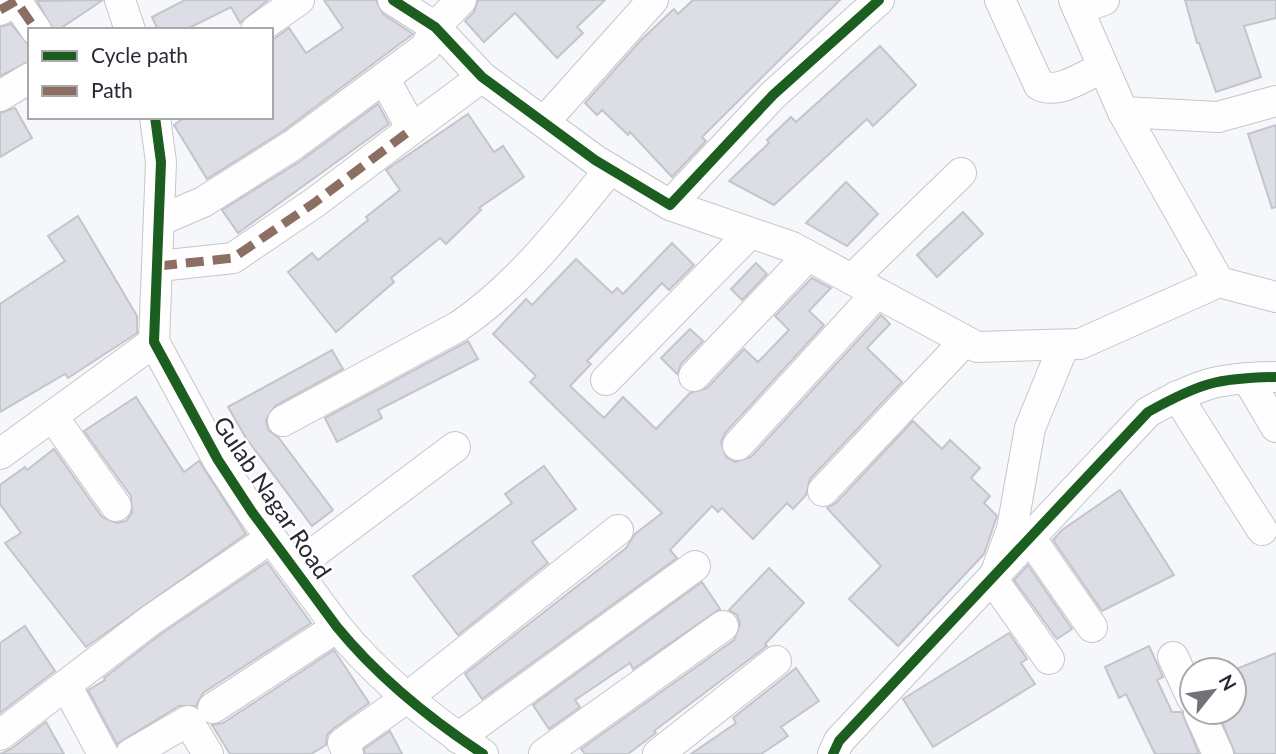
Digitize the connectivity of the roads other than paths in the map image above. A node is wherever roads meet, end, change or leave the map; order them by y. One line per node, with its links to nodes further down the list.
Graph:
1 (299, 0): 11 (street)
2 (393, 0): 9 (street)
3 (461, 0): 9 (street)
4 (653, 0): 20 (street)
5 (878, 0): 24 (street)
6 (1000, 0): 12 (street)
7 (1085, 3): 12 (street)
8 (0, 10): 10 (street)
9 (435, 27): 13 (street); 14 (street)
10 (35, 28)
11 (259, 28)
12 (1102, 68): 18 (street)
13 (482, 77): 20 (street); 21 (street)
14 (384, 78): 21 (street); 25 (street)
15 (28, 79): 16 (street)
16 (0, 96)
17 (1276, 101): 18 (street)
18 (1123, 112): 29 (street)
19 (155, 119): 25 (street)
20 (544, 122): 22 (street)
21 (412, 128): 28 (street)
22 (610, 169): 24 (street); 40 (street)
23 (961, 173): 30 (street)
24 (670, 205): 26 (street)
25 (161, 220): 28 (street)
26 (750, 233): 27 (street); 37 (street)
27 (808, 256): 30 (street); 35 (street)
28 (159, 267): 33 (street)
29 (1219, 282): 31 (street); 34 (street)
30 (864, 287): 32 (street); 42 (street)
31 (1276, 297)
32 (965, 341): 34 (street); 45 (street)
33 (154, 342): 39 (street); 49 (street, Gulab Nagar Road)
34 (1064, 345): 53 (street)
35 (694, 376)
36 (1261, 378): 38 (street); 41 (street)
37 (606, 380)
38 (1177, 396): 48 (street); 50 (street)
39 (53, 417): 44 (street); 46 (street)
40 (283, 421)
41 (1276, 427)
42 (738, 445)
43 (455, 447): 52 (street)
44 (0, 454)
45 (823, 491)
46 (116, 506)
47 (618, 530): 62 (street)
48 (1262, 530)
49 (271, 538): 52 (street, Gulab Nagar Road); 61 (street)
50 (1031, 539): 53 (street); 56 (street)
51 (695, 566): 66 (street)
52 (294, 568): 55 (street, Gulab Nagar Road)
53 (993, 580): 58 (street); 74 (street)
54 (723, 626): 72 (street)
55 (337, 627): 62 (street, Gulab Nagar Road); 63 (street)
56 (1092, 627)
57 (1172, 657): 60 (street)
58 (1049, 659)
59 (776, 661): 73 (street)
60 (1178, 669)
61 (66, 685): 65 (street); 67 (street)
62 (408, 697): 66 (street, Gulab Nagar Road); 70 (street)
63 (213, 708)
64 (1205, 726): 75 (street)
65 (0, 736)
66 (458, 738): 71 (street, Gulab Nagar Road)
67 (103, 754)
68 (131, 754): 69 (street)
69 (208, 754)
70 (348, 754)
71 (483, 754)
72 (544, 754)
73 (658, 754)
74 (833, 754)
75 (1218, 754)

